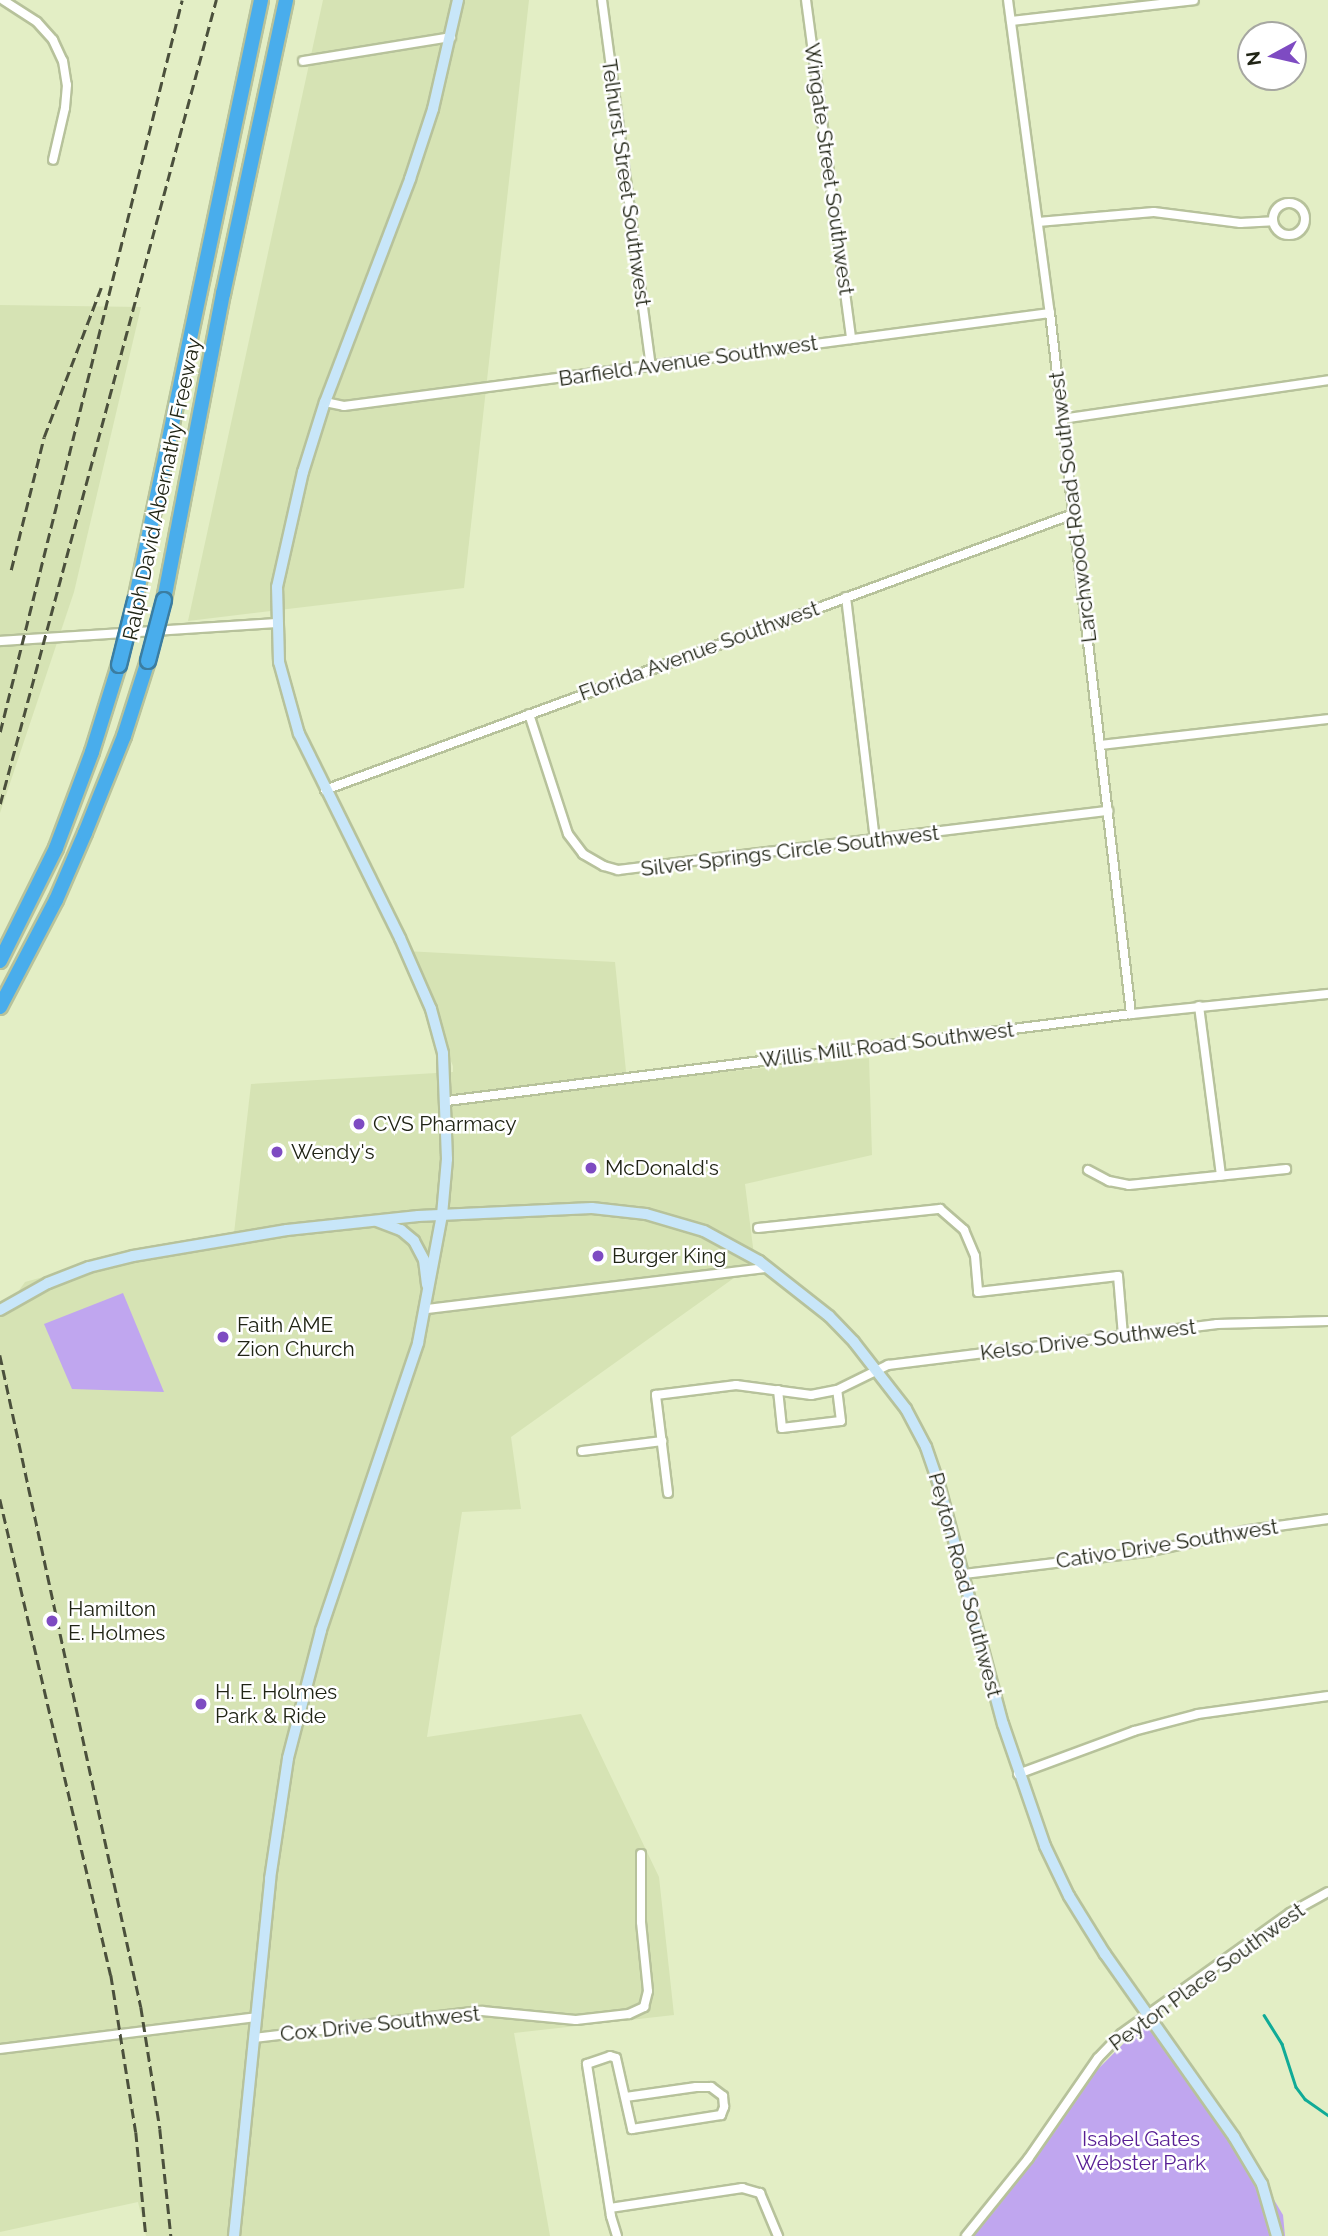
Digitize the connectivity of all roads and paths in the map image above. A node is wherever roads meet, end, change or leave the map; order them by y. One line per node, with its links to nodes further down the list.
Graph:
1 (3, 0): 12 (street)
2 (261, 0): 31 (highway, Ralph David Abernathy Freeway, bridge)
3 (286, 0): 34 (highway, Ralph David Abernathy Freeway, bridge)
4 (458, 0): 10 (main road)
5 (602, 0): 17 (street, Telhurst Street Southwest)
6 (806, 0): 16 (street, Wingate Street Southwest)
7 (1008, 0): 9 (street, Larchwood Road Southwest)
8 (1194, 0): 9 (street)
9 (1011, 21): 14 (street, Larchwood Road Southwest)
10 (451, 37): 11 (street); 19 (main road)
11 (303, 61)
12 (53, 160)
13 (1273, 221): 13 (street); 14 (street)
14 (1038, 222): 15 (street, Larchwood Road Southwest)
15 (1050, 313): 16 (street, Barfield Avenue Southwest); 20 (street, Larchwood Road Southwest)
16 (851, 339): 17 (street, Barfield Avenue Southwest)
17 (651, 366): 19 (street, Barfield Avenue Southwest)
18 (1328, 380): 20 (street)
19 (326, 402): 23 (main road)
20 (1062, 419): 21 (street, Larchwood Road Southwest)
21 (1073, 514): 22 (street, Florida Avenue Southwest); 27 (street, Larchwood Road Southwest)
22 (846, 597): 25 (street, Florida Avenue Southwest); 30 (street)
23 (275, 623): 24 (street); 28 (main road)
24 (0, 640)
25 (529, 714): 28 (street, Florida Avenue Southwest); 30 (street, Silver Springs Circle Southwest)
26 (1328, 719): 27 (street)
27 (1100, 745): 29 (street, Larchwood Road Southwest)
28 (325, 790): 36 (main road)
29 (1108, 811): 30 (street, Silver Springs Circle Southwest); 35 (street, Larchwood Road Southwest)
30 (875, 840)
31 (0, 961)
32 (1328, 994): 33 (street, Willis Mill Road Southwest)
33 (1199, 1006): 35 (street, Willis Mill Road Southwest); 39 (street)
34 (0, 1007)
35 (1132, 1014): 36 (street, Willis Mill Road Southwest)
36 (447, 1101): 40 (main road)
37 (1286, 1169): 39 (street)
38 (1088, 1170): 39 (street)
39 (1225, 1175)
40 (442, 1215): 41 (main road, Peyton Road Southwest); 43 (main road, Peyton Road Southwest); 44 (main road)
41 (374, 1219): 44 (main road); 45 (main road, Peyton Road Southwest)
42 (758, 1228): 47 (street)
43 (768, 1268): 44 (street); 48 (main road, Peyton Road Southwest)
44 (428, 1303): 61 (main road)
45 (0, 1310)
46 (1328, 1321): 47 (street, Kelso Drive Southwest)
47 (1123, 1335): 48 (street, Kelso Drive Southwest)
48 (874, 1370): 50 (street); 55 (main road, Peyton Road Southwest)
49 (778, 1390): 50 (street); 50 (street); 51 (street)
50 (837, 1390)
51 (662, 1441): 52 (street); 53 (street)
52 (582, 1451)
53 (668, 1493)
54 (1328, 1519): 55 (street, Cativo Drive Southwest)
55 (964, 1574): 57 (main road, Peyton Road Southwest)
56 (1328, 1696): 57 (street)
57 (1018, 1774): 60 (main road, Peyton Road Southwest)
58 (641, 1854): 62 (street, Cox Drive Southwest)
59 (1328, 1892): 60 (street, Peyton Place Southwest)
60 (1147, 2014): 69 (street, Peyton Place Southwest); 70 (main road, Peyton Road Southwest)
61 (256, 2017): 62 (main road); 63 (street)
62 (254, 2038): 66 (main road)
63 (0, 2049)
64 (626, 2097): 64 (street); 65 (street)
65 (610, 2208): 67 (street); 68 (street)
66 (234, 2236)
67 (617, 2236)
68 (778, 2236)
69 (966, 2236)
70 (1277, 2236)

